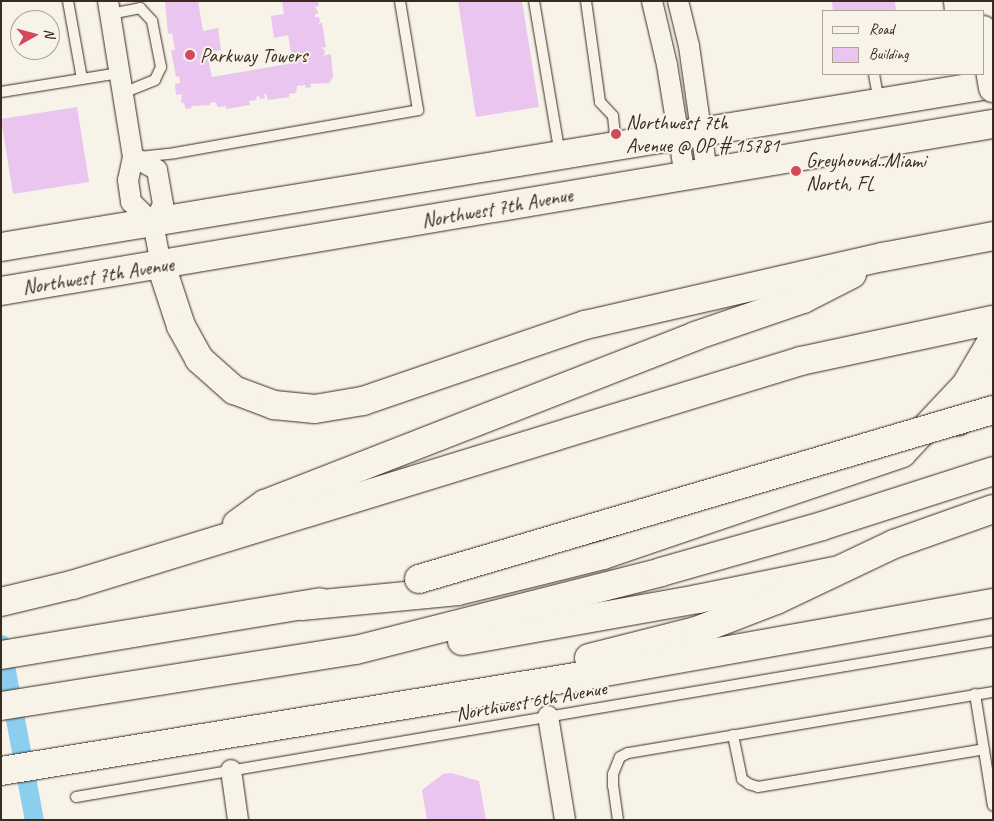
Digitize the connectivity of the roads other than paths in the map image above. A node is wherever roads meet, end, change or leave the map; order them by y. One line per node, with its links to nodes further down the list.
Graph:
1 (68, 1): 12 (lane)
2 (400, 1): 22 (lane)
3 (534, 1): 21 (lane)
4 (586, 1): 20 (lane)
5 (652, 1): 19 (street)
6 (678, 1): 19 (street)
7 (109, 8): 9 (street); 15 (lane)
8 (984, 36): 13 (main road, bridge)
9 (119, 73): 12 (lane); 15 (street)
10 (874, 75): 17 (lane)
11 (945, 75): 16 (main road)
12 (82, 79): 14 (lane)
13 (993, 86): 16 (main road, Northwest 7th Avenue)
14 (1, 92)
15 (123, 93): 22 (street)
16 (921, 96): 17 (main road, Northwest 7th Avenue)
17 (880, 104): 19 (main road, Northwest 7th Avenue)
18 (993, 124): 23 (main road, Northwest 7th Avenue)
19 (690, 134): 20 (main road, Northwest 7th Avenue); 23 (street)
20 (617, 146): 21 (main road, Northwest 7th Avenue)
21 (560, 155): 24 (main road, Northwest 7th Avenue)
22 (133, 158): 24 (street); 24 (street)
23 (696, 174): 28 (main road, Northwest 7th Avenue)
24 (153, 223): 26 (main road, Northwest 7th Avenue); 28 (street)
25 (993, 236): 27 (main road)
26 (1, 247)
27 (883, 257): 28 (main road); 37 (main road)
28 (161, 265): 29 (main road, Northwest 7th Avenue)
29 (1, 292)
30 (993, 320): 37 (main road)
31 (993, 339): 35 (main road, bridge)
32 (993, 382): 35 (main road, bridge)
33 (993, 410): 41 (main road, bridge)
34 (993, 471): 35 (main road)
35 (815, 505): 41 (main road); 46 (main road)
36 (993, 508): 38 (main road)
37 (216, 539): 39 (main road)
38 (834, 571): 46 (main road); 51 (main road)
39 (1, 602)
40 (993, 603): 51 (main road)
41 (302, 606): 43 (main road)
42 (993, 641): 49 (lane, Northwest 6th Avenue)
43 (1, 654)
44 (993, 692): 45 (lane)
45 (975, 694): 50 (lane); 52 (lane)
46 (57, 702): 47 (main road); 48 (main road)
47 (1, 706)
48 (1, 715)
49 (548, 716): 53 (lane, Northwest 6th Avenue); 58 (street)
50 (733, 735): 52 (lane); 59 (lane)
51 (212, 736): 54 (main road)
52 (984, 749): 56 (lane)
53 (231, 770): 55 (lane, Northwest 6th Avenue); 57 (street)
54 (1, 771)
55 (76, 797)
56 (993, 806)
57 (238, 820)
58 (565, 820)
59 (618, 820)

